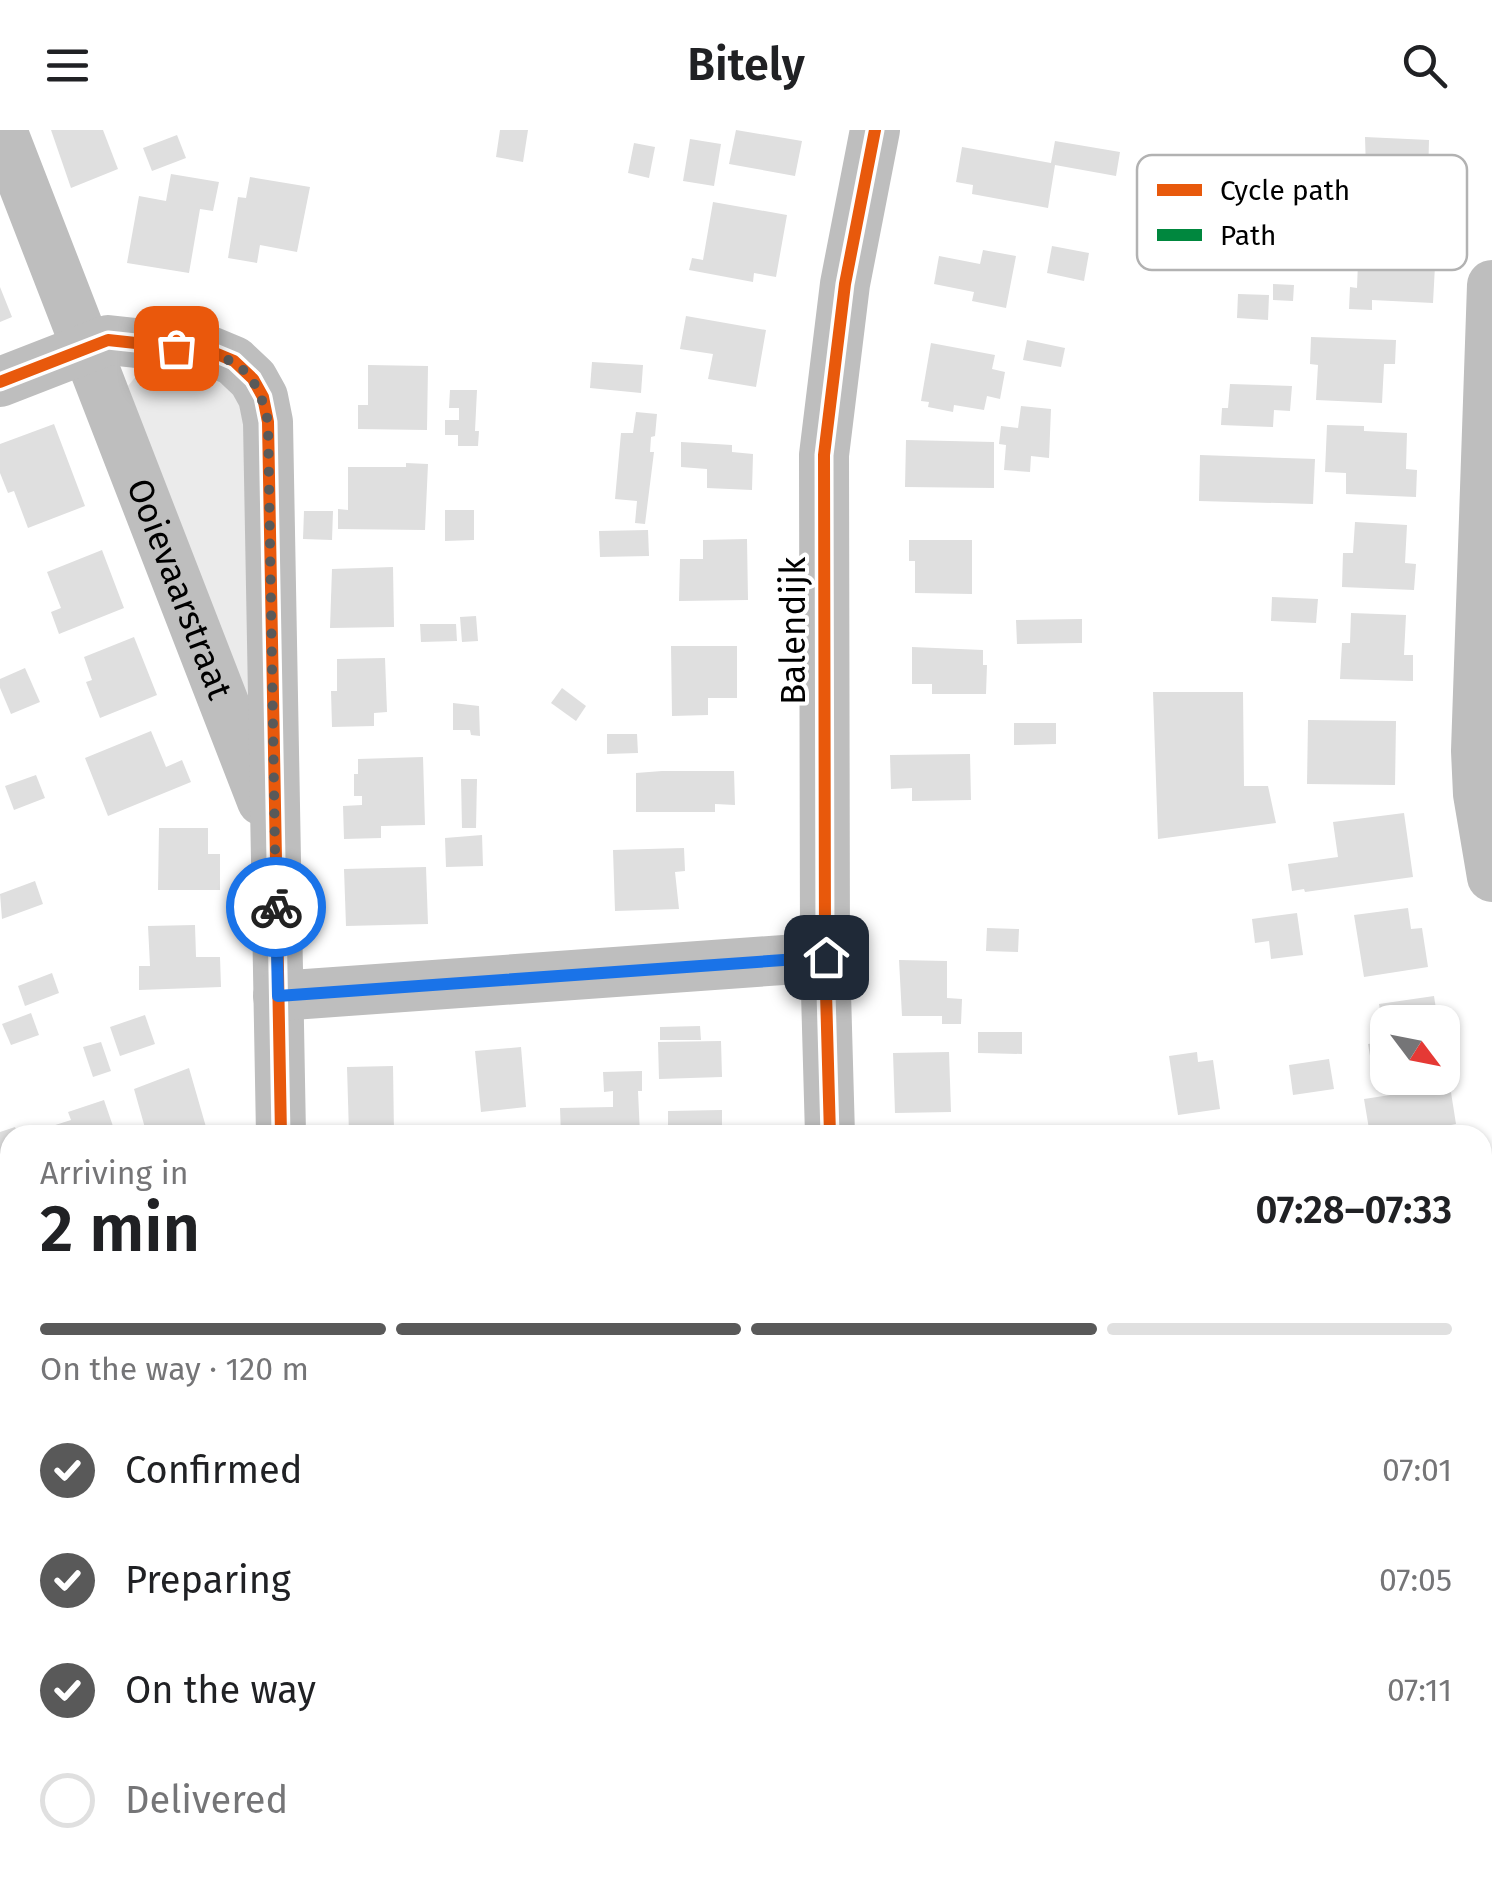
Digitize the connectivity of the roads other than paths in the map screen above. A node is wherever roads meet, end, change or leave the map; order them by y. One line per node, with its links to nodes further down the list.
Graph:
1 (2, 130): 4 (street, Ooievaarstraat)
2 (874, 130): 9 (street, Balendijk)
3 (1492, 284): 6 (street)
4 (85, 349): 5 (street); 7 (street, Ooievaarstraat); 7 (street, Ooievaarstraat)
5 (0, 382)
6 (1488, 501): 8 (street)
7 (274, 832): 10 (street, Ooievaarstraat)
8 (1492, 876)
9 (826, 957): 10 (street); 12 (street, Balendijk)
10 (278, 996): 11 (street, Ooievaarstraat)
11 (281, 1125)
12 (830, 1125)

